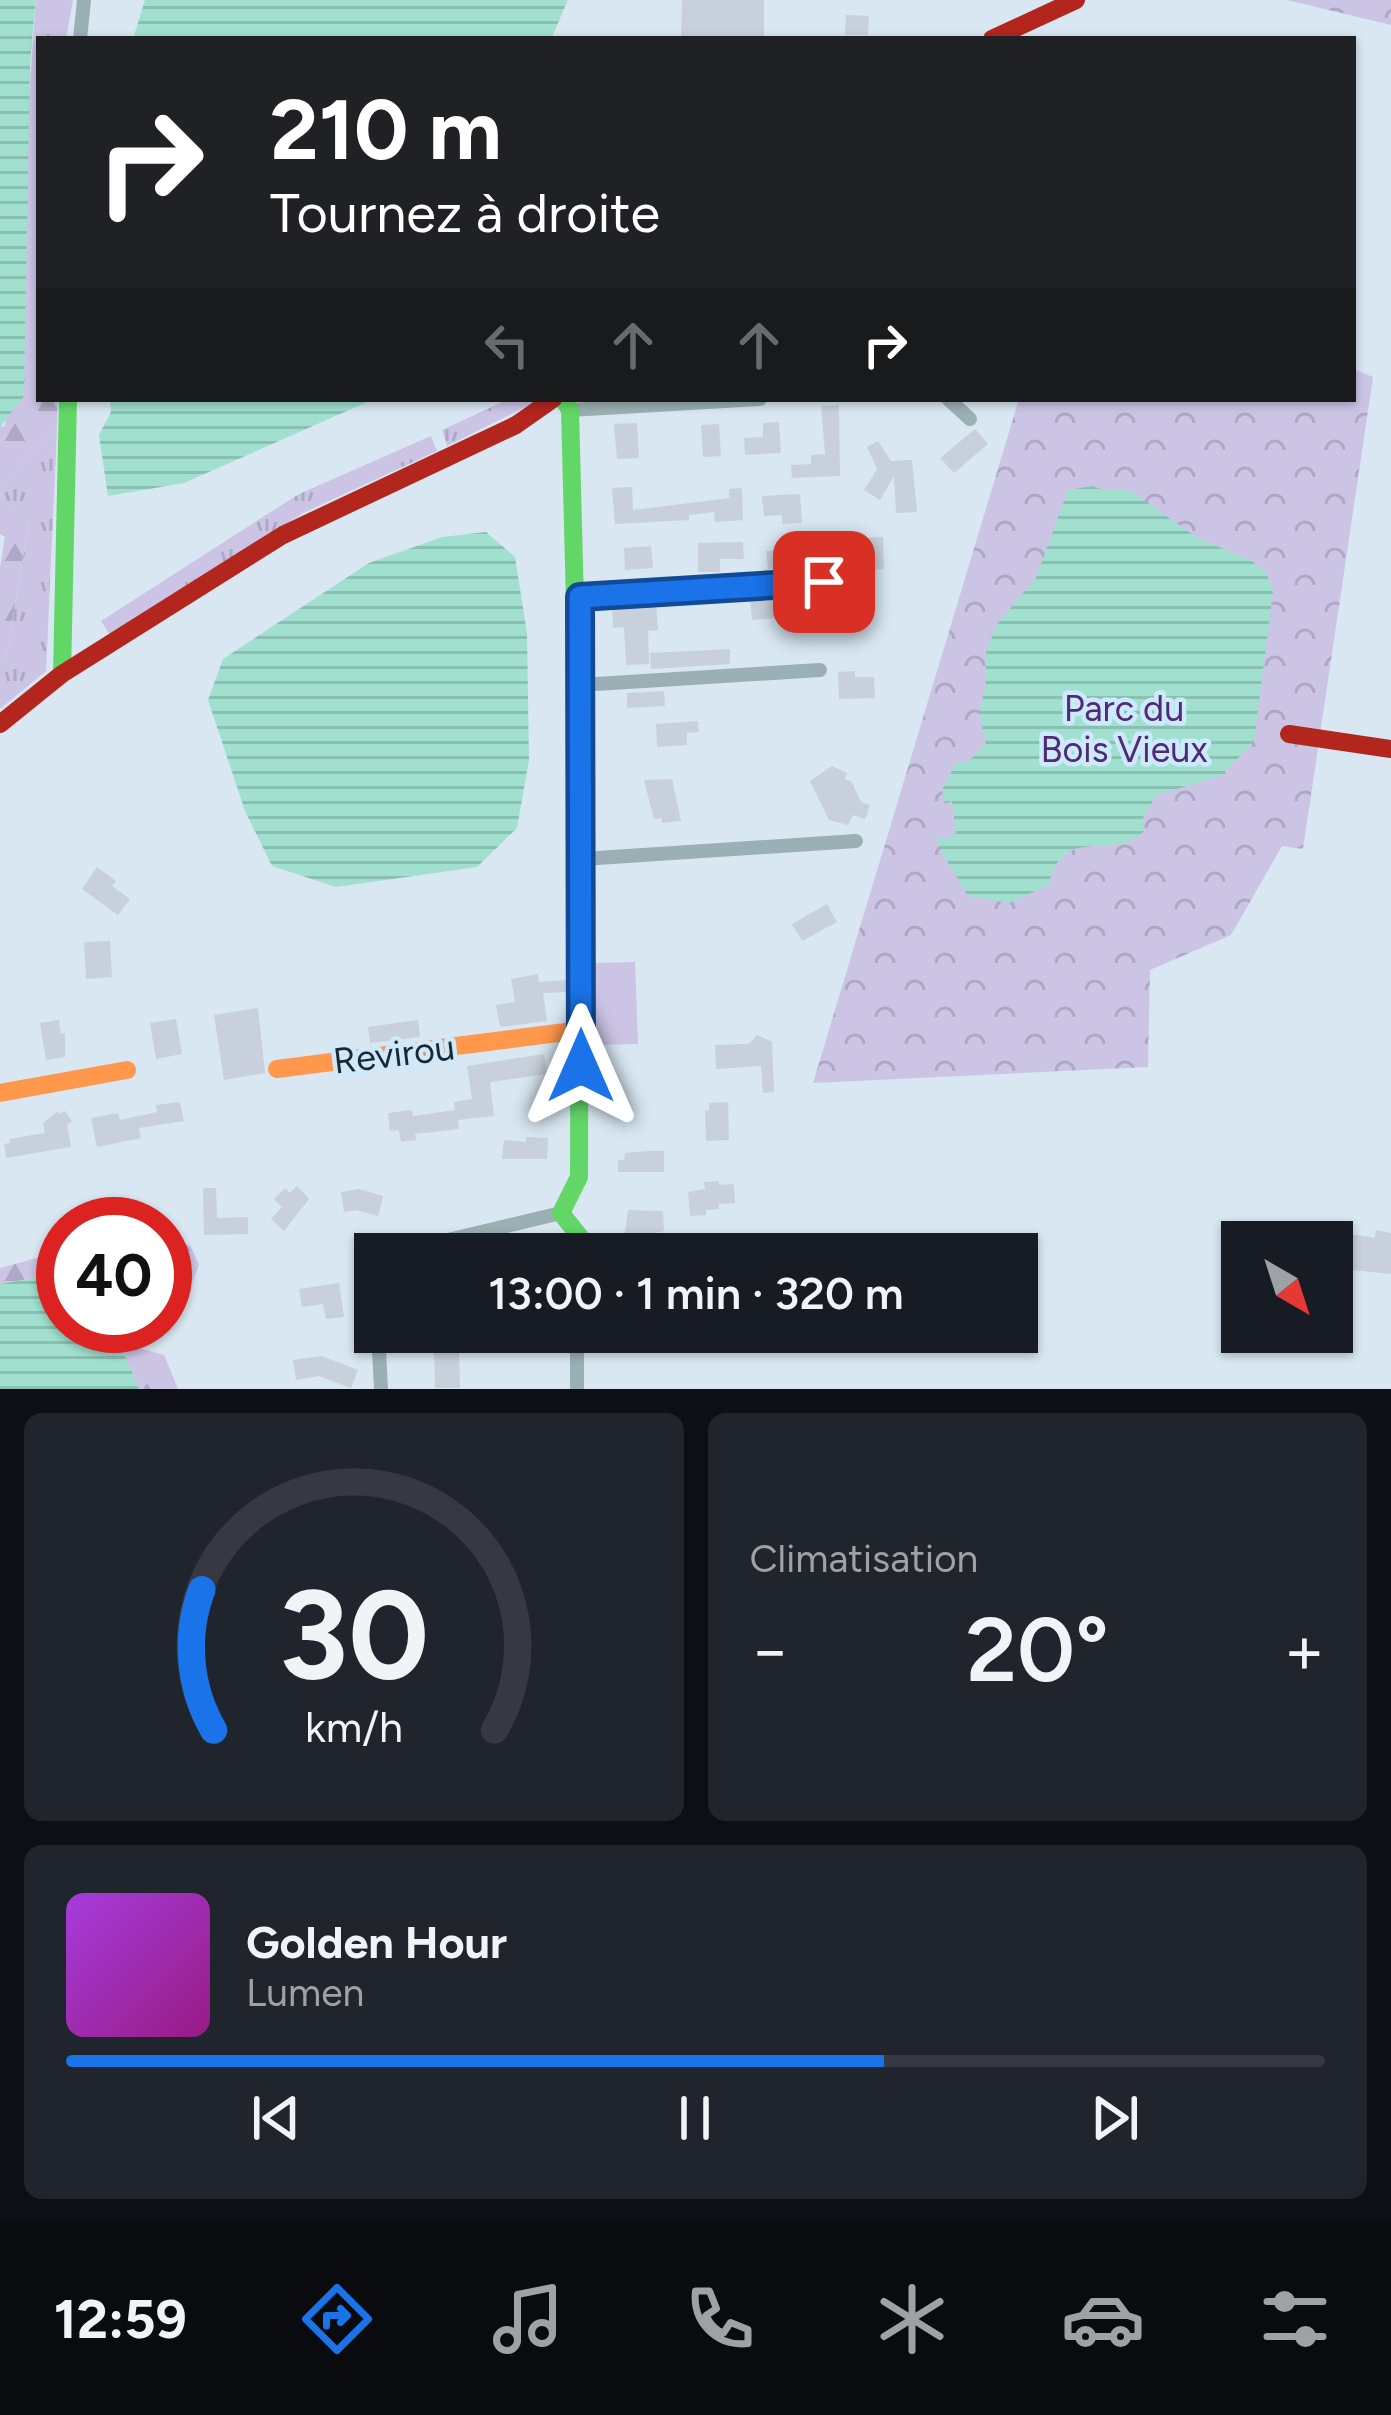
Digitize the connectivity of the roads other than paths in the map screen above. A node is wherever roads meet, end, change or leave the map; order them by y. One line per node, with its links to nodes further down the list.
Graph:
1 (84, 0): 3 (street)
2 (1076, 0): 4 (street)
3 (80, 36)
4 (998, 36)
5 (68, 402): 13 (street)
6 (612, 402): 8 (street)
7 (951, 402): 9 (street)
8 (562, 403): 11 (street); 13 (street)
9 (970, 419)
10 (824, 582): 11 (street)
11 (580, 597): 14 (street)
12 (820, 670): 14 (street)
13 (62, 674): 15 (street)
14 (580, 685): 19 (street)
15 (0, 724)
16 (1289, 734): 17 (street)
17 (1391, 749)
18 (856, 842): 19 (street)
19 (582, 859): 20 (street)
20 (581, 1030): 21 (street, Revirou); 24 (street)
21 (277, 1069)
22 (127, 1070): 23 (street)
23 (0, 1093)
24 (561, 1213): 25 (street); 26 (street)
25 (477, 1233)
26 (577, 1233)
27 (379, 1353): 29 (street)
28 (578, 1353): 30 (street)
29 (381, 1389)
30 (577, 1389)

